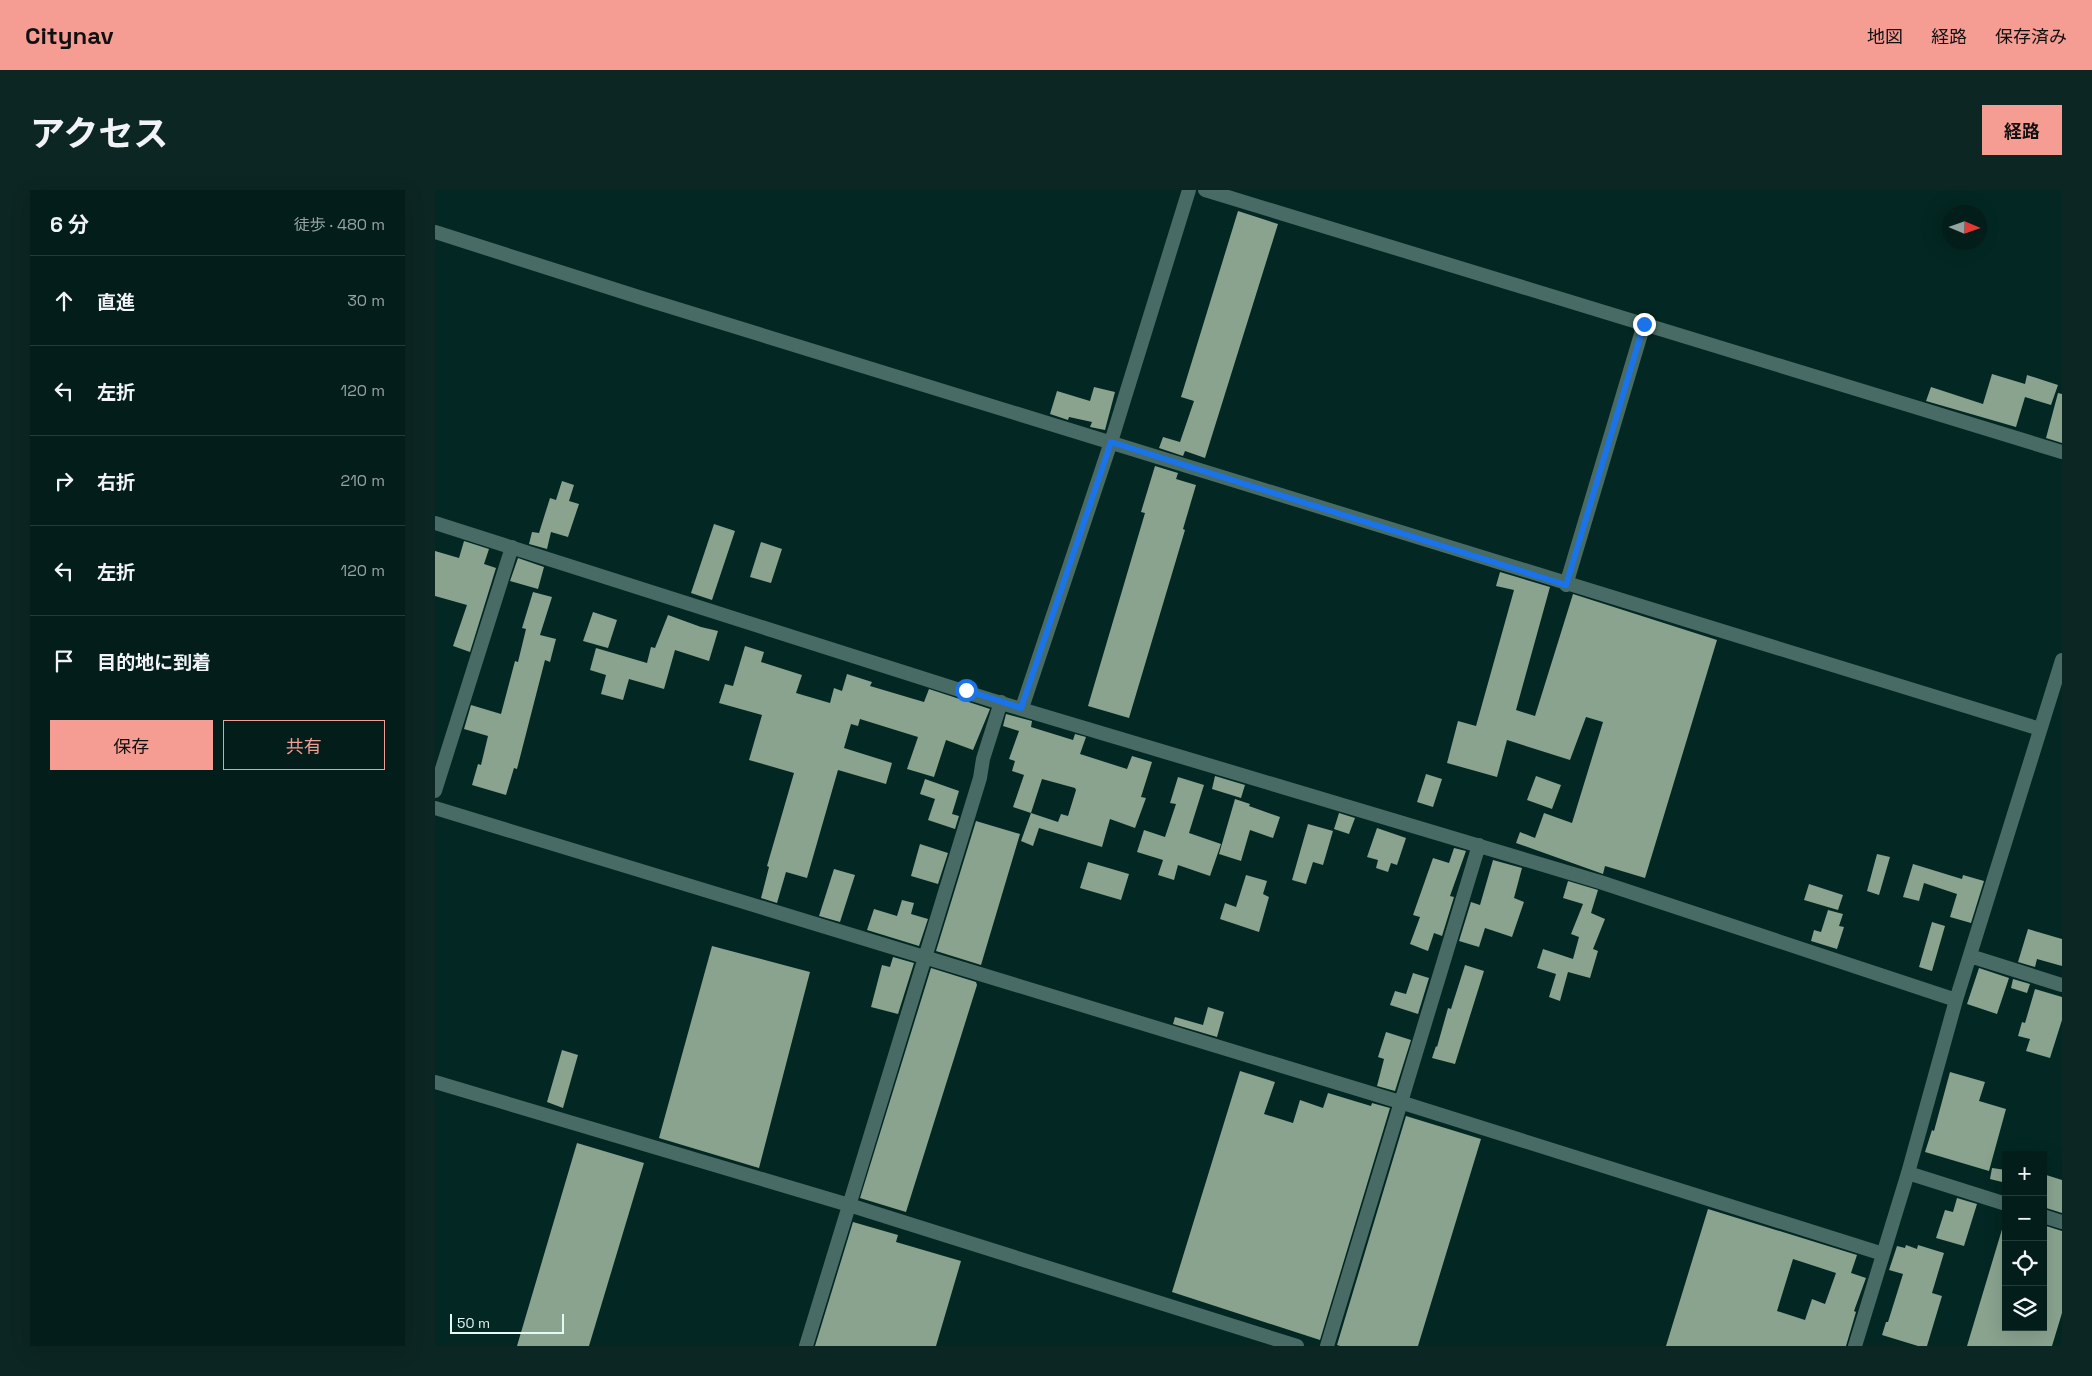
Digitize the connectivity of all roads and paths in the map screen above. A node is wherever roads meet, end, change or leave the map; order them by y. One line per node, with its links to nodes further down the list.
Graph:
1 (1189, 190): 5 (street)
2 (1205, 190): 4 (street)
3 (435, 232): 5 (street)
4 (1644, 324): 6 (street); 9 (street)
5 (1111, 442): 9 (street); 12 (street)
6 (2062, 452)
7 (435, 523): 8 (street)
8 (513, 547): 11 (street); 14 (street)
9 (1566, 585): 13 (street)
10 (2062, 660): 13 (street)
11 (1001, 702): 12 (street); 18 (street)
12 (1021, 708): 16 (street)
13 (2040, 729): 17 (street)
14 (435, 791)
15 (435, 808): 18 (street)
16 (1479, 845): 20 (street); 22 (street)
17 (1970, 956): 19 (street); 20 (street)
18 (926, 957): 22 (street); 25 (street)
19 (2062, 985)
20 (1956, 1000): 23 (street)
21 (435, 1082): 25 (street)
22 (1400, 1102): 28 (street); 31 (street)
23 (1908, 1173): 24 (street); 28 (street)
24 (2002, 1203)
25 (849, 1205): 29 (street); 30 (street)
26 (2047, 1217): 27 (street)
27 (2062, 1222)
28 (1883, 1254): 32 (street)
29 (806, 1346)
30 (1297, 1346)
31 (1327, 1346)
32 (1855, 1346)

